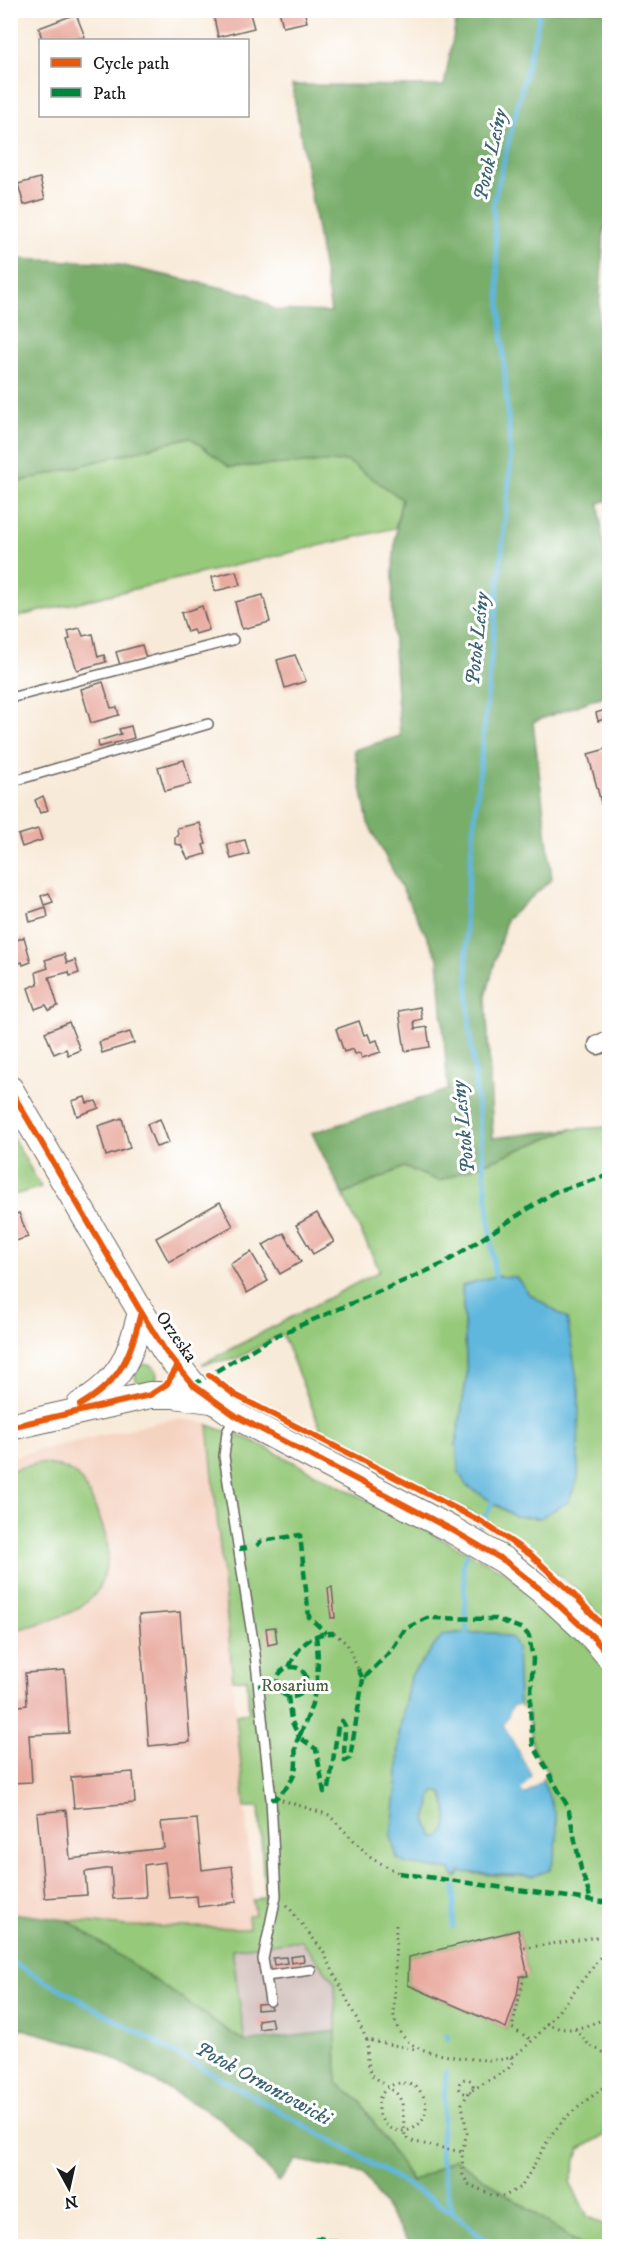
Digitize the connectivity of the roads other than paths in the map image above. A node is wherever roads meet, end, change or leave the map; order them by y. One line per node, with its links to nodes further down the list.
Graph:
1 (232, 640): 2 (lane)
2 (10, 698)
3 (208, 724): 4 (lane)
4 (10, 782)
5 (10, 1089): 6 (street, Orzeska)
6 (141, 1312): 7 (street, Orzeska); 8 (street)
7 (172, 1359): 8 (street); 9 (street); 10 (street, Orzeska)
8 (124, 1366): 9 (street); 11 (street)
9 (146, 1396): 10 (street); 11 (street)
10 (211, 1400): 12 (street, Orzeska)
11 (70, 1412): 13 (street)
12 (236, 1416): 14 (street, Orzeska); 16 (lane)
13 (10, 1427)
14 (609, 1657)
15 (311, 1970): 16 (lane)
16 (266, 1976): 17 (lane)
17 (270, 2001)

